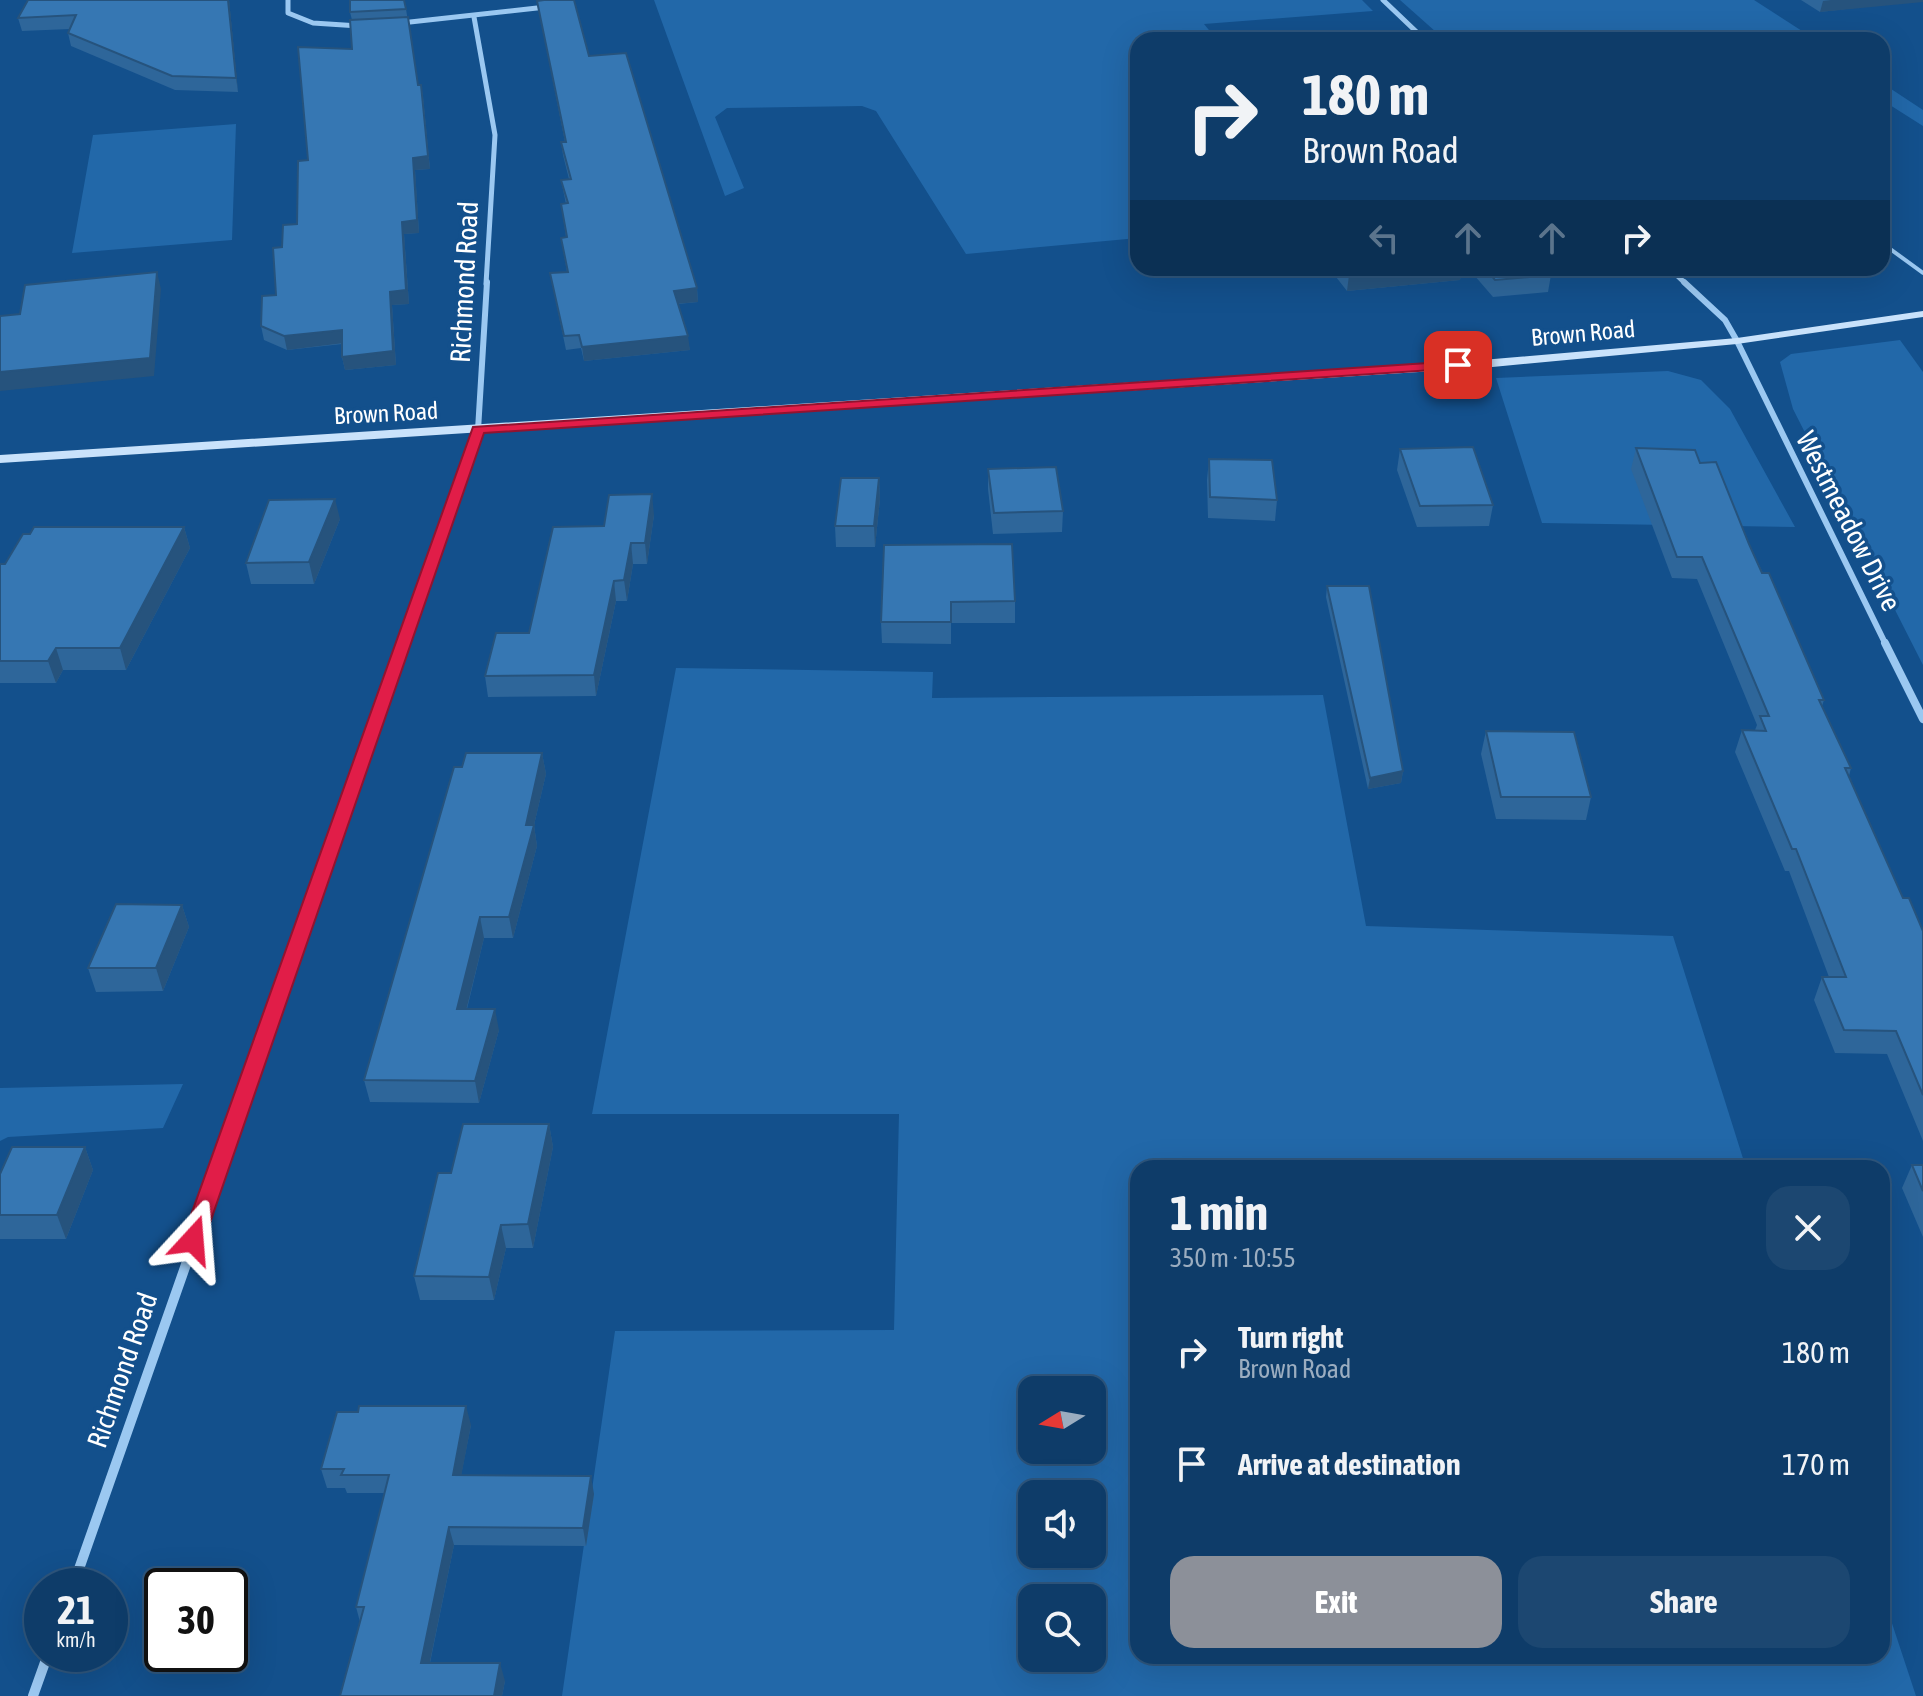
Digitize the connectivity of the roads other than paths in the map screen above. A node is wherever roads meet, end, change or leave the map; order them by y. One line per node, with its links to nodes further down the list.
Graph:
1 (288, 0): 6 (street)
2 (1383, 0): 7 (street)
3 (557, 6): 4 (street)
4 (474, 17): 5 (street); 13 (street, Richmond Road)
5 (397, 24)
6 (367, 26)
7 (1417, 32)
8 (1890, 249): 9 (lane)
9 (1923, 273)
10 (1678, 276): 12 (street, Westmeadow Drive)
11 (1923, 314): 12 (main road, Brown Road)
12 (1737, 341): 13 (main road, Brown Road); 15 (street, Westmeadow Drive)
13 (478, 430): 14 (main road, Brown Road); 16 (street, Richmond Road)
14 (0, 459)
15 (1923, 719)
16 (79, 1568)
17 (42, 1672): 18 (street)
18 (33, 1696)

